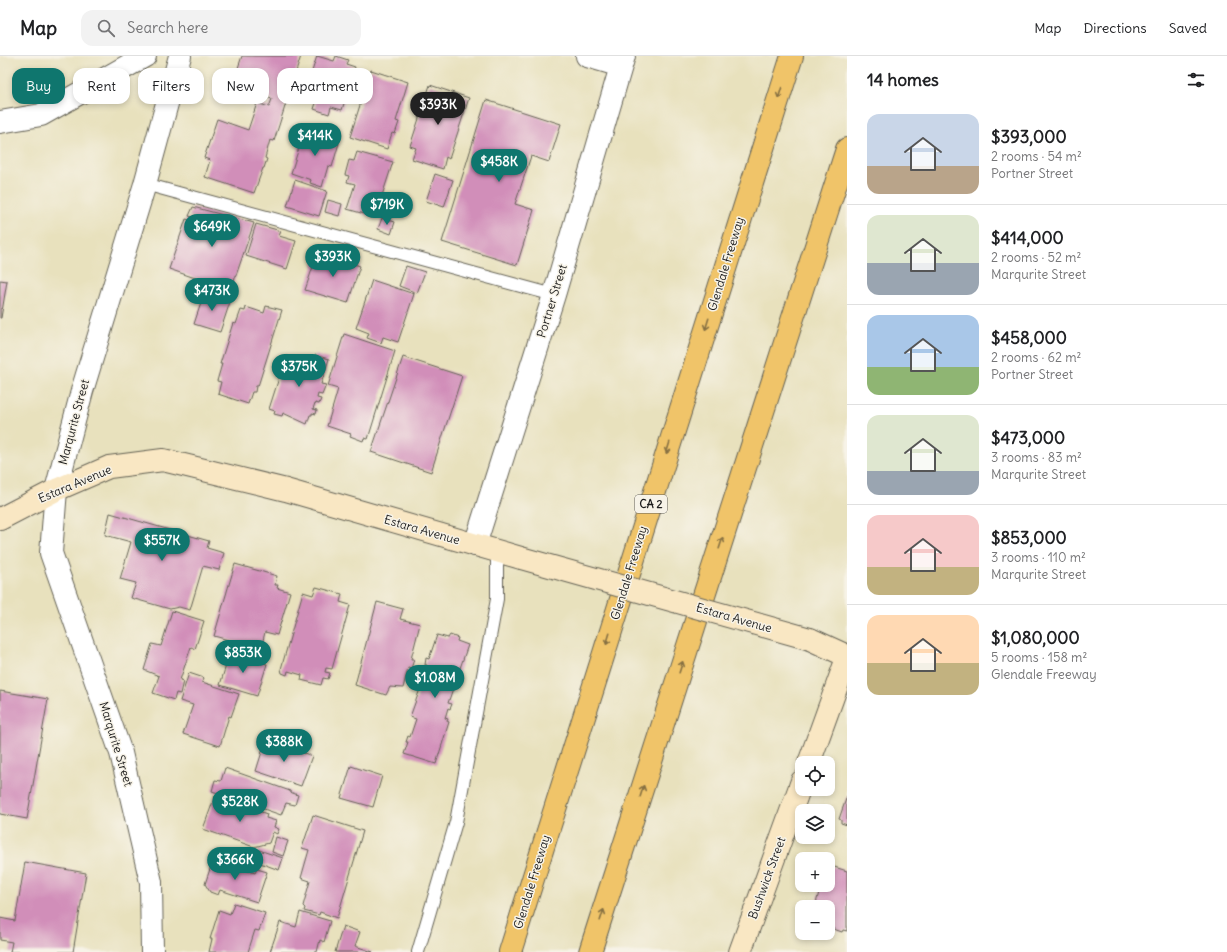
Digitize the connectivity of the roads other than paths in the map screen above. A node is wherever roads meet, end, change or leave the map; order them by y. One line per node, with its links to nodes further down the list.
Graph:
1 (145, 56): 6 (street)
2 (180, 56): 8 (street, Marqurite Street)
3 (587, 56): 5 (street)
4 (792, 56): 19 (highway, Glendale Freeway / CA 2, one-way to 19)
5 (622, 61): 9 (street, Portner Street)
6 (0, 122)
7 (847, 149): 20 (highway, one-way to 7)
8 (145, 184): 9 (lane); 10 (street, Marqurite Street)
9 (554, 295): 12 (street, Portner Street)
10 (56, 490): 11 (street, Estara Avenue); 12 (street, Estara Avenue); 17 (street, Marqurite Street)
11 (0, 519)
12 (475, 545): 13 (street, Estara Avenue)
13 (497, 552): 14 (street, Estara Avenue, bridge); 18 (lane)
14 (847, 657): 15 (street)
15 (812, 756)
16 (797, 796): 21 (street, Bushwick Street)
17 (152, 952)
18 (418, 952)
19 (510, 952)
20 (590, 952)
21 (740, 952)

